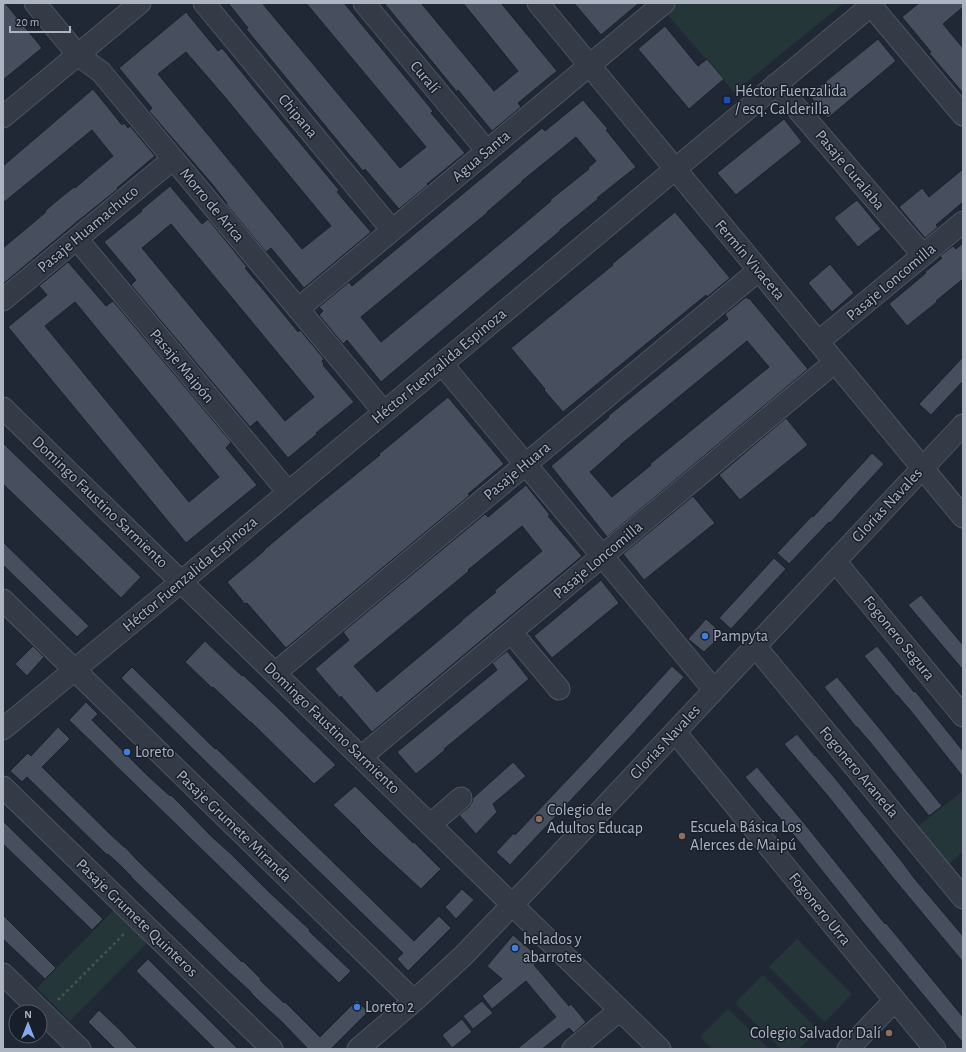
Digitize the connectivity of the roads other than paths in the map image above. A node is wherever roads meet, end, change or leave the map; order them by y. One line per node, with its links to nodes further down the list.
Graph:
1 (34, 3): 8 (street, Morro de Arica)
2 (140, 3): 8 (street)
3 (204, 3): 17 (street, Chipana)
4 (364, 3): 13 (street, Curalí)
5 (538, 3): 9 (street, Fermín Vivaceta)
6 (664, 3): 9 (street, Agua Santa)
7 (871, 4): 10 (street, Héctor Fuenzalida Espinoza); 11 (street)
8 (78, 55): 12 (street); 14 (street, Morro de Arica)
9 (589, 65): 13 (street, Agua Santa); 15 (street, Fermín Vivaceta)
10 (776, 84): 15 (street, Héctor Fuenzalida Espinoza); 19 (street, Pasaje Curalaba)
11 (963, 115)
12 (3, 117)
13 (487, 151): 17 (street, Agua Santa)
14 (173, 159): 18 (street, Pasaje Huamachuco); 22 (street, Morro de Arica)
15 (675, 169): 20 (street, Fermín Vivaceta); 25 (street, Héctor Fuenzalida Espinoza)
16 (963, 222): 19 (street, Pasaje Loncomilla)
17 (392, 230): 22 (street, Agua Santa)
18 (77, 239): 21 (street, Pasaje Huamachuco); 31 (street, Pasaje Maipón)
19 (923, 255): 23 (street, Pasaje Loncomilla)
20 (759, 270): 23 (street, Fermín Vivaceta); 29 (street, Pasaje Huara)
21 (3, 300)
22 (298, 309): 27 (street, Morro de Arica)
23 (818, 342): 24 (street, Fermín Vivaceta)
24 (835, 362): 30 (street, Fermín Vivaceta); 33 (street, Pasaje Loncomilla)
25 (442, 364): 27 (street, Héctor Fuenzalida Espinoza); 29 (street)
26 (3, 408): 35 (street, Domingo Faustino Sarmiento)
27 (384, 412): 31 (street, Héctor Fuenzalida Espinoza)
28 (963, 425): 30 (street, Glorias Navales)
29 (526, 464): 33 (street); 40 (street, Pasaje Huara)
30 (922, 468): 32 (street, Fermín Vivaceta); 34 (street, Glorias Navales)
31 (288, 492): 35 (street, Héctor Fuenzalida Espinoza)
32 (963, 517)
33 (602, 556): 37 (street, Pasaje Loncomilla); 42 (street)
34 (835, 561): 38 (street, Glorias Navales); 43 (street, Fogonero Segura)
35 (181, 582): 39 (street, Héctor Fuenzalida Espinoza); 40 (street, Domingo Faustino Sarmiento)
36 (3, 600): 39 (street, Pasaje Grumete Miranda)
37 (511, 632): 41 (street); 46 (street, Pasaje Loncomilla)
38 (755, 646): 42 (street, Glorias Navales); 50 (street, Fogonero Araneda)
39 (74, 670): 44 (street, Héctor Fuenzalida Espinoza); 54 (street, Pasaje Grumete Miranda)
40 (275, 673): 46 (street, Domingo Faustino Sarmiento)
41 (559, 689)
42 (714, 690): 45 (street, Glorias Navales)
43 (963, 716)
44 (3, 728)
45 (675, 732): 51 (street, Glorias Navales); 53 (street, Fogonero Urra)
46 (361, 757): 49 (street, Domingo Faustino Sarmiento)
47 (3, 787): 57 (street, Pasaje Grumete Quinteros)
48 (461, 798): 49 (street)
49 (430, 825): 51 (street, Domingo Faustino Sarmiento)
50 (963, 898)
51 (512, 905): 54 (street, Glorias Navales); 55 (street, Domingo Faustino Sarmiento)
52 (3, 974): 56 (street)
53 (895, 1000): 61 (street); 62 (street, Fogonero Urra)
54 (414, 1001): 58 (street, Glorias Navales)
55 (620, 1010): 59 (street); 60 (street, Domingo Faustino Sarmiento)
56 (80, 1049)
57 (272, 1049)
58 (358, 1049)
59 (573, 1049)
60 (660, 1049)
61 (848, 1049)
62 (935, 1049)

